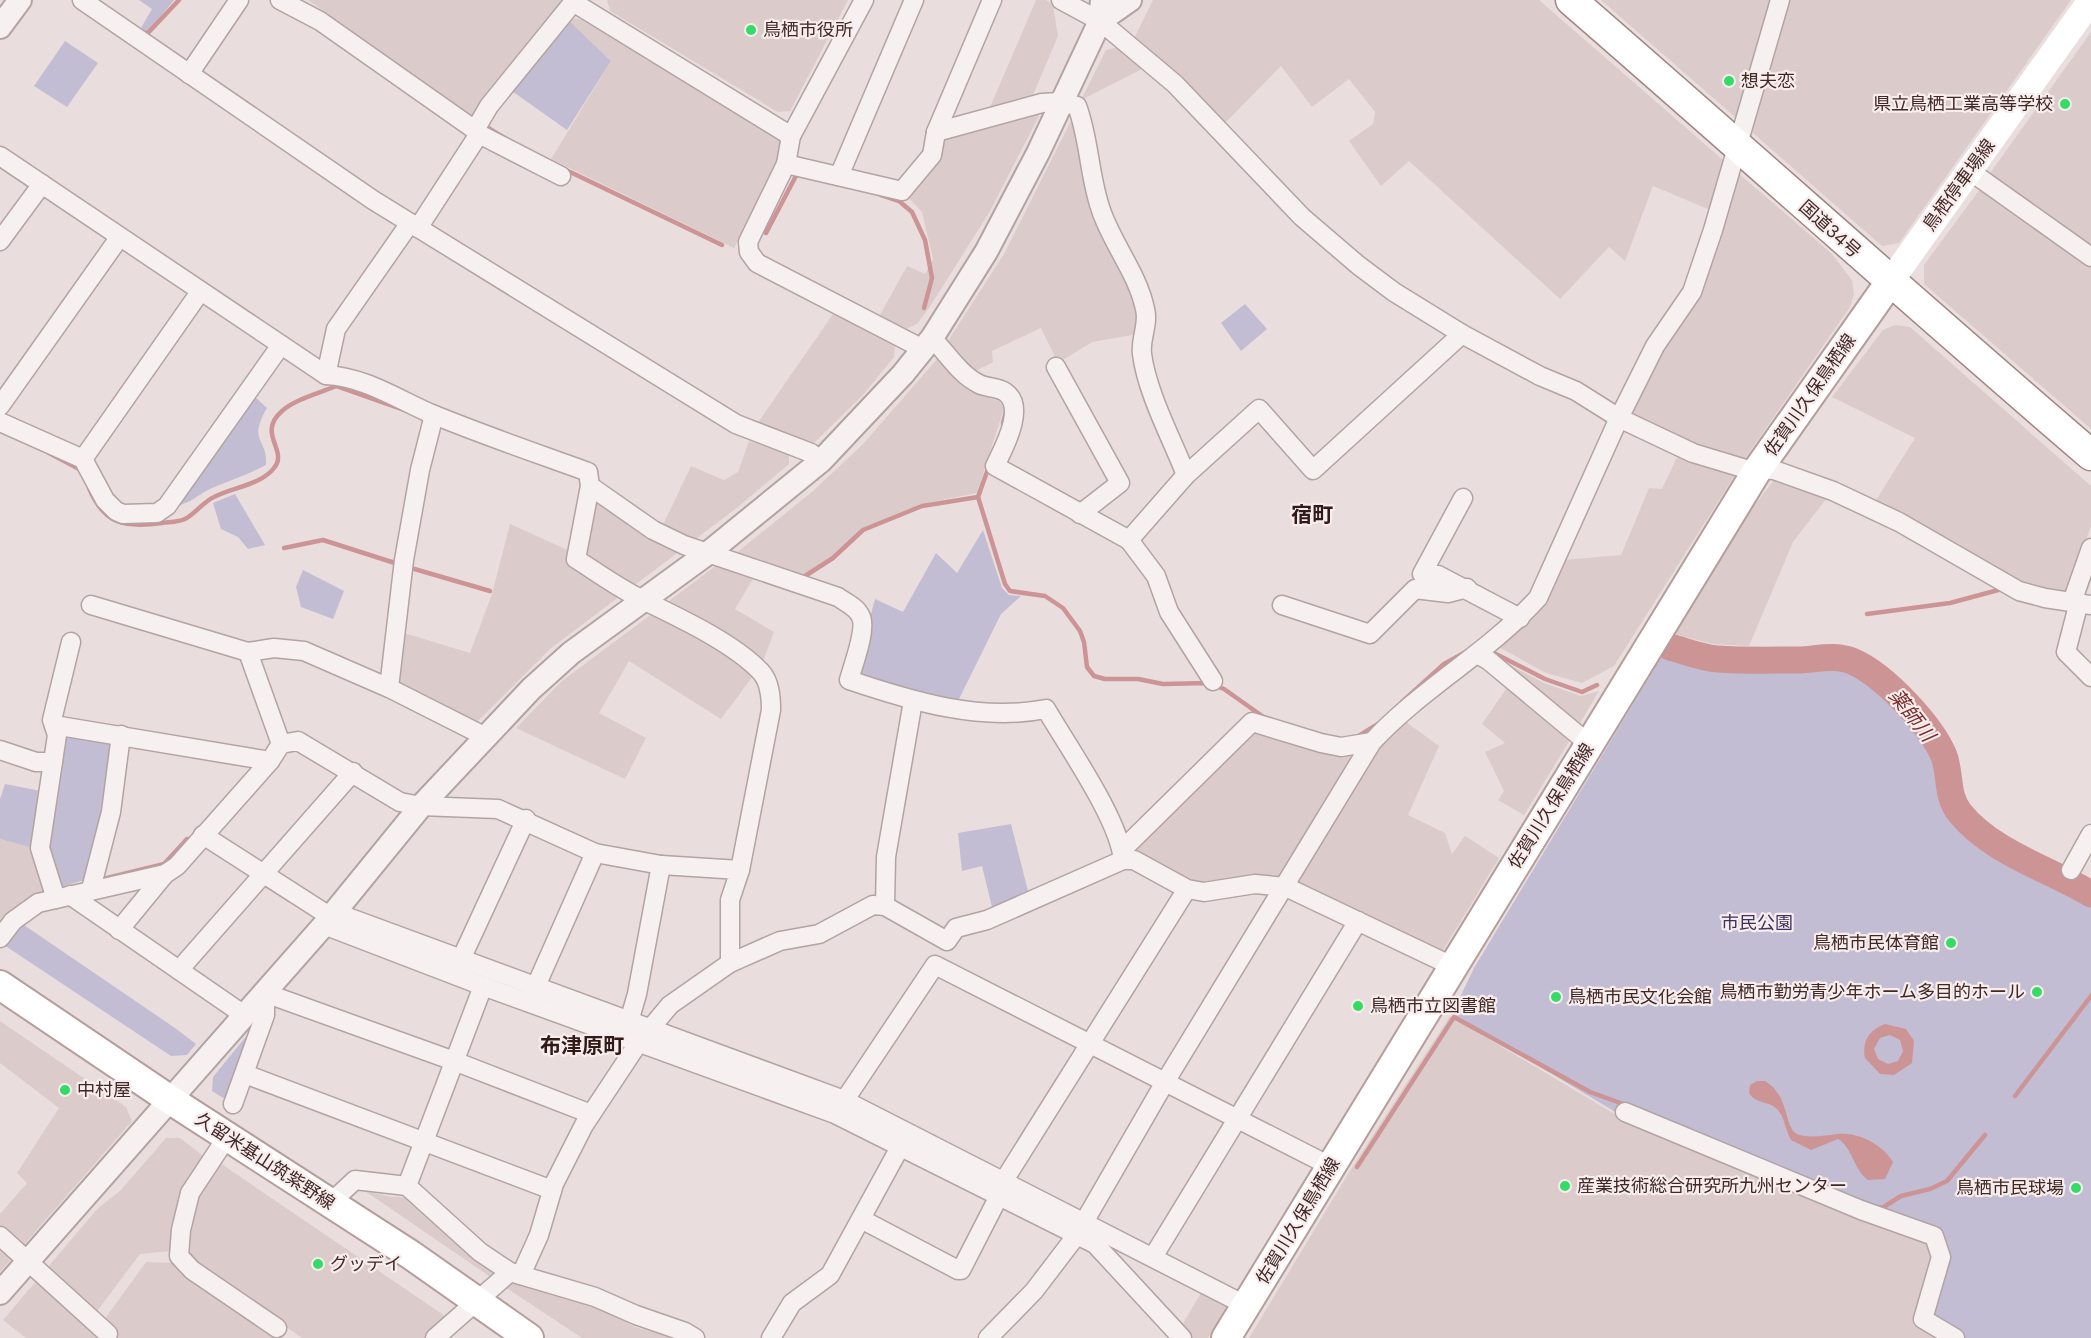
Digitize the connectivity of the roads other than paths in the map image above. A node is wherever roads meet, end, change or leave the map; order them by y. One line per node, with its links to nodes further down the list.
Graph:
1 (20, 0): 15 (street)
2 (81, 0): 16 (street)
3 (239, 0): 16 (street)
4 (280, 0): 18 (street)
5 (864, 0): 20 (street)
6 (914, 0): 26 (street)
7 (992, 0): 19 (street)
8 (1061, 0): 14 (street)
9 (1130, 0): 14 (street)
10 (1571, 0): 21 (highway, 国道34号)
11 (1780, 0): 21 (street)
12 (2091, 0): 24 (main road, 鳥栖停車場線)
13 (574, 1): 18 (street); 20 (street)
14 (1101, 11): 17 (street); 34 (street)
15 (0, 27)
16 (189, 74): 28 (street)
17 (1060, 102): 19 (street); 35 (street); 47 (street)
18 (477, 132): 25 (street); 28 (street)
19 (936, 132): 26 (street)
20 (791, 136): 23 (street)
21 (1738, 145): 32 (highway, 国道34号); 41 (street)
22 (0, 156): 27 (street)
23 (786, 164): 26 (street); 35 (street)
24 (1970, 171): 31 (street); 32 (main road, 鳥栖停車場線)
25 (561, 176)
26 (839, 176)
27 (42, 184): 29 (street); 30 (street)
28 (414, 225): 38 (street); 45 (street)
29 (119, 238): 33 (street); 39 (street)
30 (0, 241)
31 (2091, 257)
32 (1890, 282): 43 (highway, 国道34号); 46 (main road, 佐賀川久保鳥栖線)
33 (200, 291): 36 (street); 44 (street)
34 (1462, 334): 41 (street); 47 (street)
35 (928, 344): 45 (street); 50 (street)
36 (281, 345): 38 (street); 44 (street)
37 (1056, 367): 50 (street)
38 (326, 375): 40 (street)
39 (0, 406)
40 (434, 415): 48 (street); 65 (street)
41 (1618, 418): 46 (street); 59 (street)
42 (0, 422): 44 (street)
43 (2091, 455)
44 (83, 459)
45 (821, 461): 53 (street)
46 (1758, 469): 56 (street); 72 (main road, 佐賀川久保鳥栖線)
47 (1186, 475): 51 (street)
48 (590, 486): 53 (street); 55 (street)
49 (1463, 498): 54 (street)
50 (1080, 514): 51 (street)
51 (1129, 540): 64 (street)
52 (2091, 548): 56 (street)
53 (708, 553): 55 (street); 66 (street)
54 (1467, 588): 58 (street); 59 (street)
55 (643, 600): 69 (street); 84 (street)
56 (2081, 603): 63 (street)
57 (91, 605): 61 (street)
58 (1282, 605)
59 (1520, 618): 62 (street)
60 (71, 642): 67 (street)
61 (248, 652): 65 (street); 71 (street)
62 (1477, 654): 70 (street); 72 (street)
63 (2091, 677)
64 (1214, 681)
65 (389, 688): 69 (street)
66 (913, 701): 82 (street); 92 (street)
67 (54, 725): 68 (street); 75 (street)
68 (121, 735): 74 (street); 90 (street)
69 (486, 737): 77 (street)
70 (1372, 742): 82 (street); 88 (street)
71 (281, 744): 74 (street); 76 (street)
72 (1589, 744): 100 (main road, 佐賀川久保鳥栖線)
73 (0, 750): 75 (street)
74 (270, 761): 80 (street)
75 (53, 762): 91 (street)
76 (353, 772): 77 (street); 86 (street)
77 (421, 806): 78 (street); 93 (street)
78 (526, 819): 81 (street); 101 (street)
79 (2091, 834): 85 (street)
80 (203, 835): 86 (street); 87 (street)
81 (594, 853): 83 (street); 106 (street)
82 (1123, 855): 89 (street); 97 (street)
83 (661, 865): 84 (street); 108 (street)
84 (740, 870): 98 (street)
85 (2072, 870)
86 (264, 873): 93 (street); 102 (street)
87 (165, 874): 90 (street); 95 (street)
88 (1286, 887): 89 (street); 94 (street); 112 (street)
89 (1187, 889): 109 (street)
90 (91, 890): 91 (street)
91 (63, 897): 95 (street); 96 (street)
92 (885, 906): 97 (street); 98 (street)
93 (330, 918): 101 (street); 105 (street)
94 (1358, 921): 100 (street); 118 (street)
95 (119, 930): 102 (street)
96 (0, 938)
97 (947, 941): 99 (street)
98 (730, 963): 108 (street)
99 (935, 964): 109 (street); 115 (street)
100 (1452, 966): 122 (main road, 佐賀川久保鳥栖線)
101 (457, 967): 104 (street); 106 (street)
102 (179, 970): 107 (street)
103 (0, 985): 113 (main road, 久留米基山筑紫野線)
104 (483, 986): 106 (street); 110 (street)
105 (265, 993): 107 (street); 110 (street); 111 (street)
106 (533, 994): 108 (street)
107 (244, 1015): 113 (street)
108 (635, 1032): 115 (street); 117 (street)
109 (1088, 1043): 112 (street); 125 (street)
110 (454, 1060): 117 (street); 121 (street)
111 (245, 1074): 114 (street); 121 (street)
112 (1165, 1082): 118 (street); 128 (street)
113 (169, 1099): 119 (main road, 久留米基山筑紫野線); 131 (street)
114 (233, 1104)
115 (840, 1107): 120 (street)
116 (1625, 1112): 145 (street)
117 (591, 1114): 124 (street)
118 (1239, 1120): 122 (street); 130 (street)
119 (227, 1137): 126 (main road, 久留米基山筑紫野線); 136 (street)
120 (904, 1139): 125 (street); 127 (street)
121 (423, 1142): 123 (street); 124 (street)
122 (1330, 1166): 135 (main road, 佐賀川久保鳥栖線)
123 (407, 1186): 126 (street); 132 (street)
124 (552, 1190): 132 (street)
125 (999, 1190): 127 (street); 128 (street)
126 (329, 1204): 134 (main road, 久留米基山筑紫野線)
127 (861, 1219): 141 (street)
128 (1080, 1228): 130 (street); 142 (street); 143 (street)
129 (0, 1236): 131 (street)
130 (1153, 1257): 135 (street)
131 (27, 1262): 133 (street); 137 (street)
132 (516, 1273): 134 (street); 140 (street)
133 (0, 1293)
134 (475, 1302): 138 (street); 139 (main road, 久留米基山筑紫野線)
135 (1246, 1306): 144 (main road, 佐賀川久保鳥栖線)
136 (277, 1328)
137 (108, 1334)
138 (435, 1338)
139 (529, 1338)
140 (694, 1338)
141 (771, 1338)
142 (988, 1338)
143 (1182, 1338)
144 (1226, 1338)
145 (1955, 1338)

